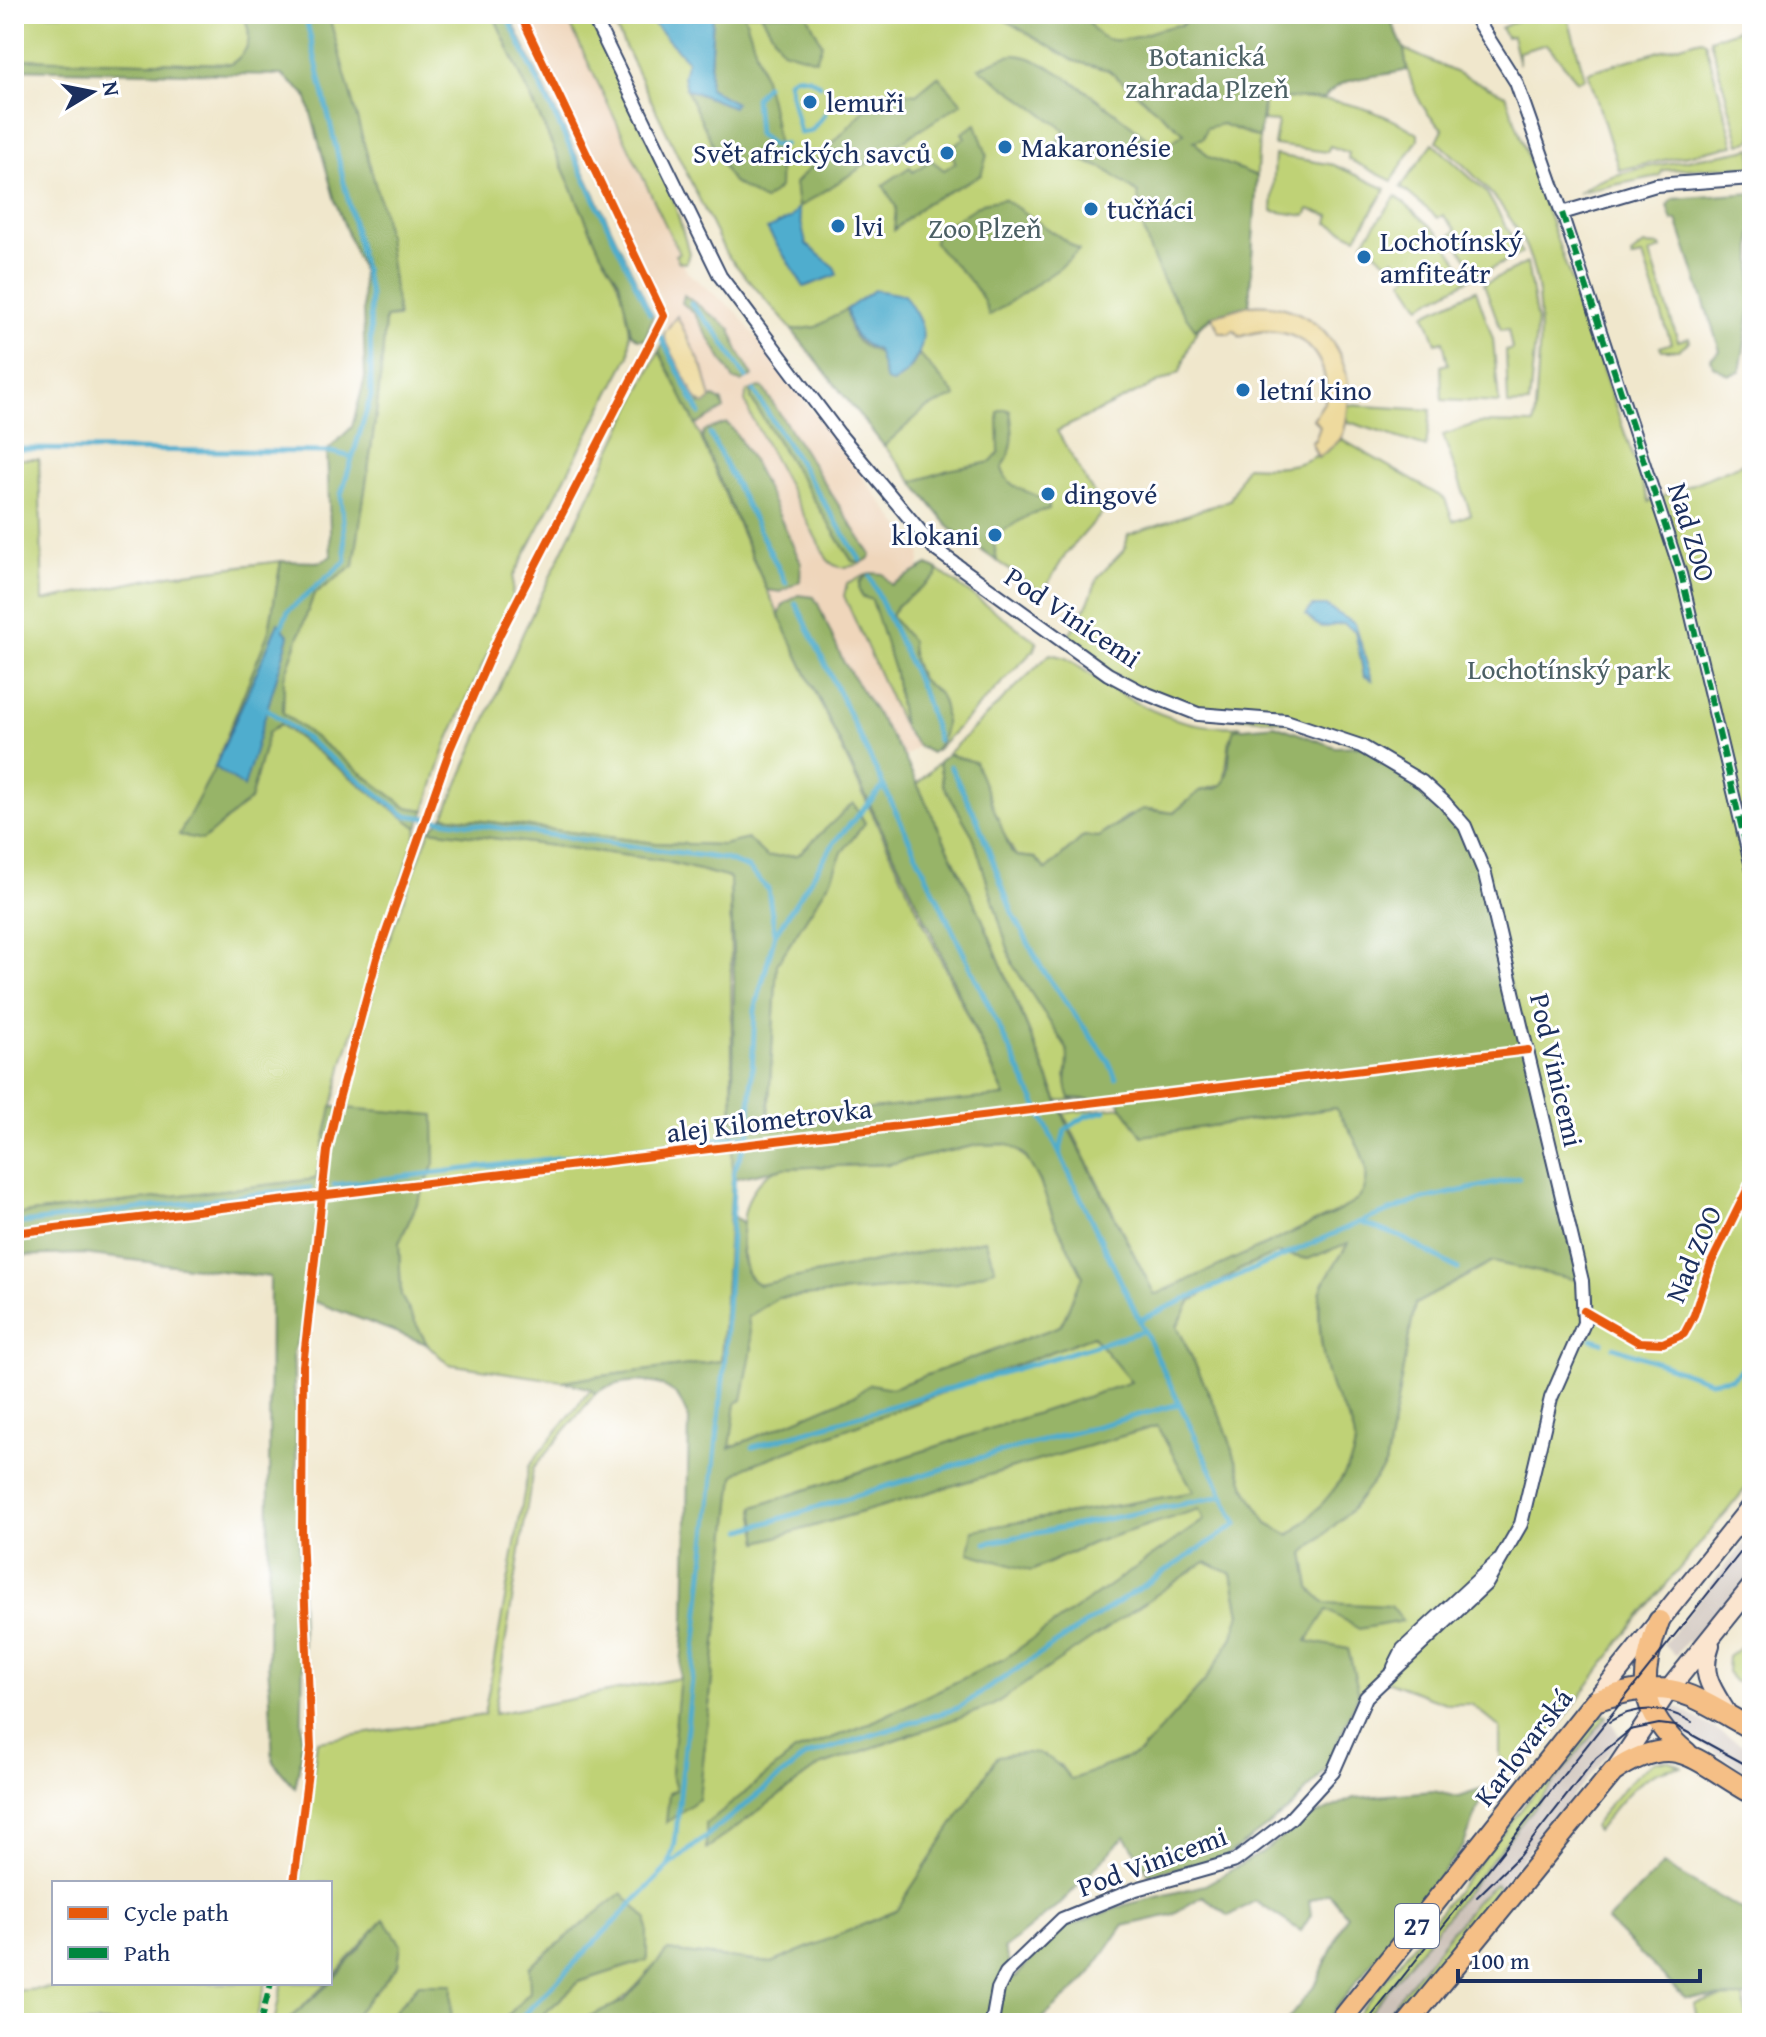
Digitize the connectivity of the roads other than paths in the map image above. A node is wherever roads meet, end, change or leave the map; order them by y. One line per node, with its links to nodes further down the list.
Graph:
1 (592, 14): 19 (street, Pod Vinicemi)
2 (1473, 14): 4 (street, Nad ZOO)
3 (1752, 178): 4 (street)
4 (1562, 213): 5 (street, Nad ZOO)
5 (1752, 871)
6 (1752, 1505): 8 (main road, Karlovarská)
7 (1752, 1586): 9 (main road)
8 (1659, 1621): 10 (main road); 12 (main road, Karlovarská)
9 (1718, 1628): 11 (main road); 13 (main road)
10 (1645, 1688): 11 (main road); 12 (main road); 14 (main road)
11 (1670, 1688): 13 (main road); 14 (main road)
12 (1595, 1701): 20 (main road, Karlovarská / 27)
13 (1728, 1715): 15 (main road)
14 (1648, 1724): 16 (main road); 17 (main road, 27)
15 (1752, 1729)
16 (1699, 1763): 17 (main road); 18 (main road)
17 (1613, 1772): 21 (main road, 27)
18 (1752, 1793)
19 (992, 2023)
20 (1339, 2023)
21 (1408, 2023)

